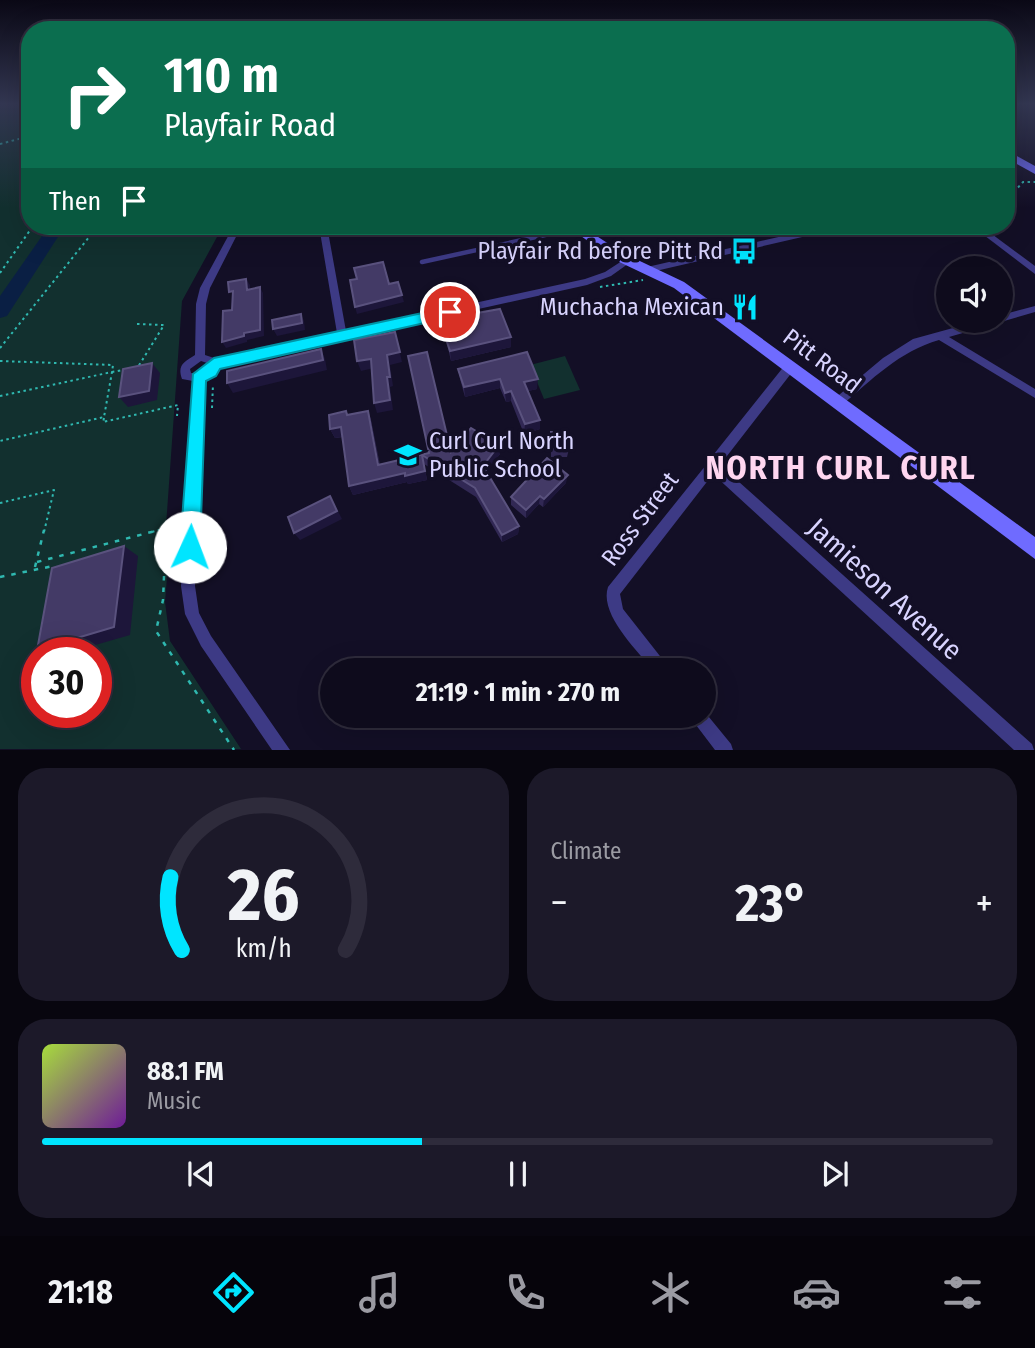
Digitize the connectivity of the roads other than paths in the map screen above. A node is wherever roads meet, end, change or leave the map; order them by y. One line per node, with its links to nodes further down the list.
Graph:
1 (1015, 158): 2 (main road)
2 (1035, 171)
3 (233, 235): 18 (street)
4 (325, 235): 17 (street)
5 (540, 235): 10 (lane)
6 (587, 235): 9 (main road, Pitt Road)
7 (802, 235): 12 (street)
8 (988, 235): 11 (street)
9 (628, 261): 12 (main road, Pitt Road); 17 (street)
10 (422, 262)
11 (1035, 271)
12 (646, 275): 20 (main road, Pitt Road)
13 (1035, 309): 14 (street)
14 (1013, 315)
15 (947, 333): 16 (street)
16 (939, 335): 22 (street); 23 (street)
17 (342, 336): 19 (street)
18 (200, 357): 19 (street); 21 (street)
19 (214, 364): 21 (street)
20 (789, 368): 23 (main road, Pitt Road); 24 (street, Ross Street)
21 (206, 378): 28 (street)
22 (1035, 394)
23 (837, 403): 25 (main road, Pitt Road)
24 (711, 464): 26 (street, Ross Street); 30 (street, Jamieson Avenue)
25 (1035, 549)
26 (652, 658)
27 (708, 728): 29 (street)
28 (282, 750)
29 (725, 750)
30 (1026, 750)

